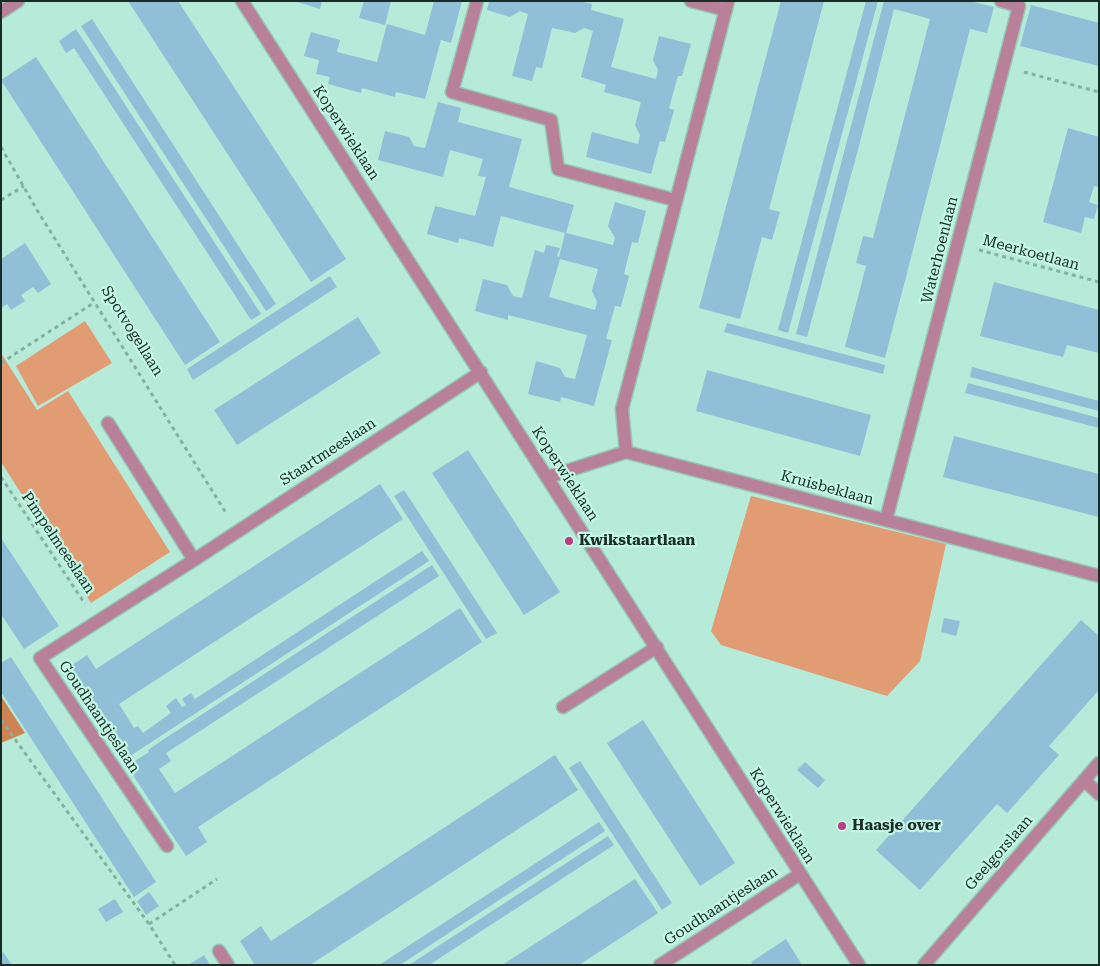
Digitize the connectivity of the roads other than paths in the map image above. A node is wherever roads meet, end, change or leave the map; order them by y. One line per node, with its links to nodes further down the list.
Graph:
1 (18, 1): 7 (street)
2 (242, 1): 9 (street, Koperwieklaan)
3 (477, 1): 8 (street)
4 (691, 1): 6 (street)
5 (1001, 1): 13 (street, Waterhoenlaan)
6 (727, 6): 8 (street)
7 (1, 12)
8 (675, 200): 11 (street)
9 (480, 372): 12 (street, Koperwieklaan); 14 (street, Staartmeeslaan)
10 (108, 423): 14 (street)
11 (626, 452): 12 (street); 13 (street, Kruisbeklaan)
12 (548, 478): 16 (street, Koperwieklaan)
13 (886, 520): 15 (street, Kruisbeklaan)
14 (194, 560): 21 (street, Goudhaantjeslaan)
15 (1099, 576)
16 (657, 647): 17 (street); 22 (street, Koperwieklaan)
17 (562, 707)
18 (1099, 764): 19 (street, Geelgorslaan)
19 (1084, 780): 20 (street); 27 (street, Geelgorslaan)
20 (1099, 794)
21 (167, 846)
22 (800, 874): 25 (street, Goudhaantjeslaan); 26 (street, Koperwieklaan)
23 (219, 951): 24 (street)
24 (228, 965)
25 (660, 965)
26 (859, 965)
27 (924, 965)

